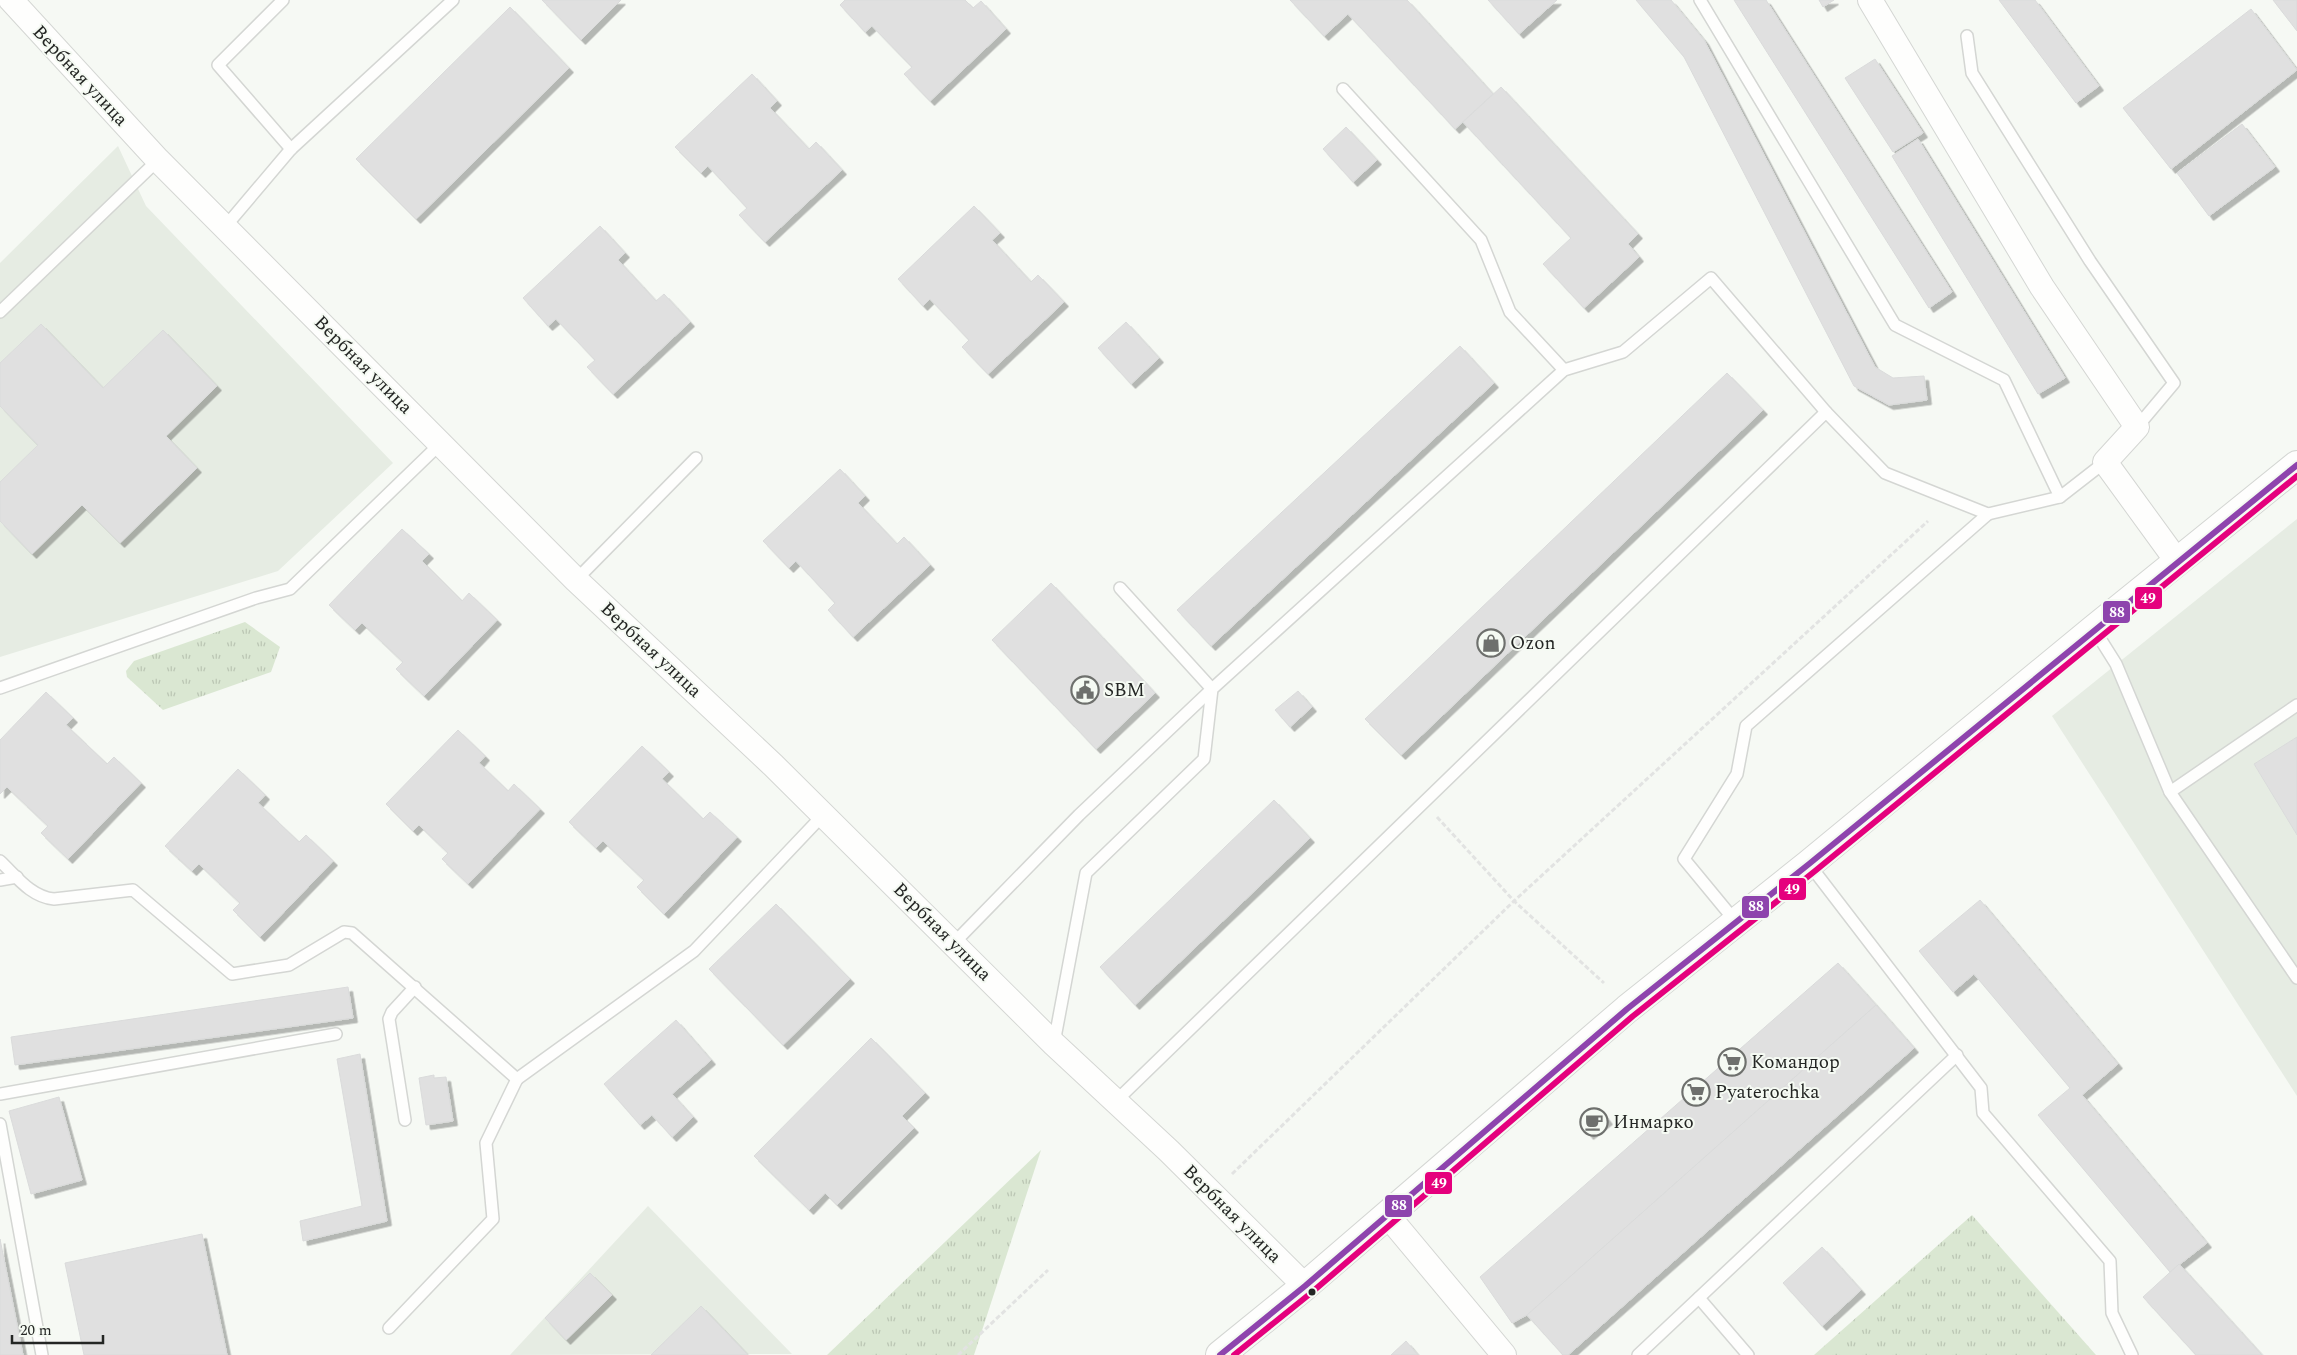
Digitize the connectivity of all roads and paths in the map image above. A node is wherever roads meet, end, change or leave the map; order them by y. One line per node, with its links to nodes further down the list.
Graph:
1 (283, 0): 8 (lane)
2 (453, 0): 8 (lane)
3 (1700, 0): 19 (lane)
4 (1870, 0): 14 (street)
5 (13, 1): 9 (street, Вербная улица)
6 (1967, 36): 14 (lane)
7 (1343, 88): 12 (lane)
8 (291, 149): 10 (lane)
9 (158, 160): 10 (street, Вербная улица); 11 (lane)
10 (225, 227): 15 (street, Вербная улица)
11 (0, 312)
12 (1564, 370): 13 (lane); 27 (lane)
13 (1826, 412): 20 (lane); 30 (lane)
14 (2137, 427): 17 (street)
15 (441, 443): 23 (street, Вербная улица); 26 (lane)
16 (696, 458): 23 (lane)
17 (2105, 462): 19 (lane); 22 (street)
18 (2297, 464): 22 (main road)
19 (2060, 496): 20 (lane)
20 (1988, 514): 37 (lane)
21 (1928, 521): 36 (path)
22 (2177, 561): 25 (main road)
23 (576, 580): 31 (street, Вербная улица)
24 (1120, 588): 27 (lane)
25 (2094, 629): 29 (lane); 33 (main road)
26 (0, 688)
27 (1212, 689): 38 (lane); 43 (lane)
28 (2297, 705): 29 (lane)
29 (2170, 792): 39 (lane)
30 (1424, 801): 36 (path); 47 (lane)
31 (824, 815): 38 (street, Вербная улица); 45 (lane)
32 (0, 861): 34 (lane)
33 (1808, 864): 37 (main road); 44 (lane)
34 (17, 877): 35 (lane); 41 (lane)
35 (0, 880)
36 (1514, 901): 40 (path); 50 (path)
37 (1736, 922): 51 (main road)
38 (954, 943): 43 (street, Вербная улица)
39 (2297, 978)
40 (1604, 983)
41 (415, 987): 45 (lane); 48 (lane)
42 (336, 1034): 46 (lane)
43 (1054, 1044): 47 (street, Вербная улица)
44 (1957, 1055): 54 (lane); 62 (lane)
45 (516, 1079): 55 (lane)
46 (0, 1094)
47 (1116, 1101): 53 (street, Вербная улица)
48 (405, 1120)
49 (0, 1124): 56 (lane)
50 (1232, 1174)
51 (1388, 1216): 53 (main road); 59 (street)
52 (1048, 1270): 57 (path)
53 (1305, 1286): 58 (main road)
54 (1699, 1298): 60 (lane); 61 (lane)
55 (389, 1328)
56 (42, 1355)
57 (958, 1355)
58 (1220, 1355)
59 (1504, 1355)
60 (1638, 1355)
61 (1748, 1355)
62 (2132, 1355)

